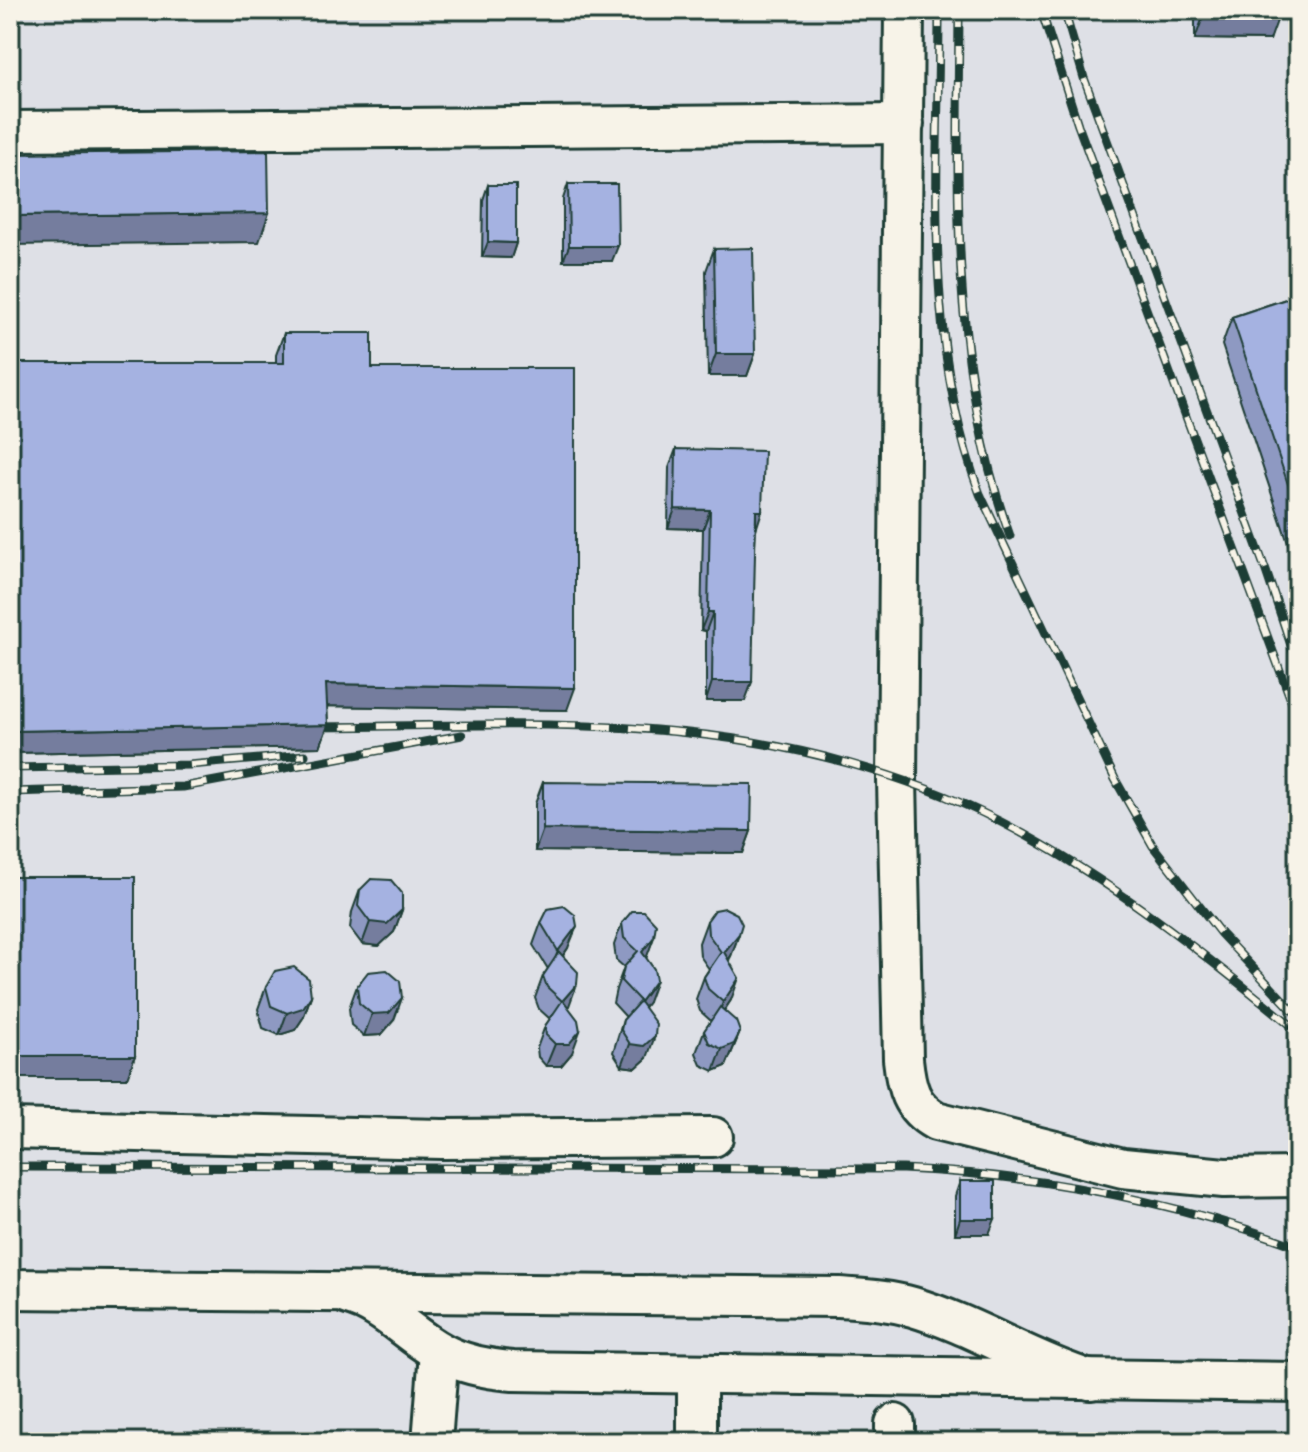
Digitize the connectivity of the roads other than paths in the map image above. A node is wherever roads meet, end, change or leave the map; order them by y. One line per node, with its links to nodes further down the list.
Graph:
1 (904, 10): 2 (street)
2 (904, 124): 3 (street); 6 (street)
3 (10, 131)
4 (10, 1129): 5 (street)
5 (713, 1137)
6 (1298, 1177)
7 (10, 1289): 8 (street)
8 (337, 1292): 9 (street); 11 (street)
9 (439, 1352): 10 (street); 13 (street)
10 (697, 1374): 11 (street); 14 (street)
11 (1090, 1380): 12 (street)
12 (1298, 1382)
13 (432, 1442)
14 (697, 1442)

